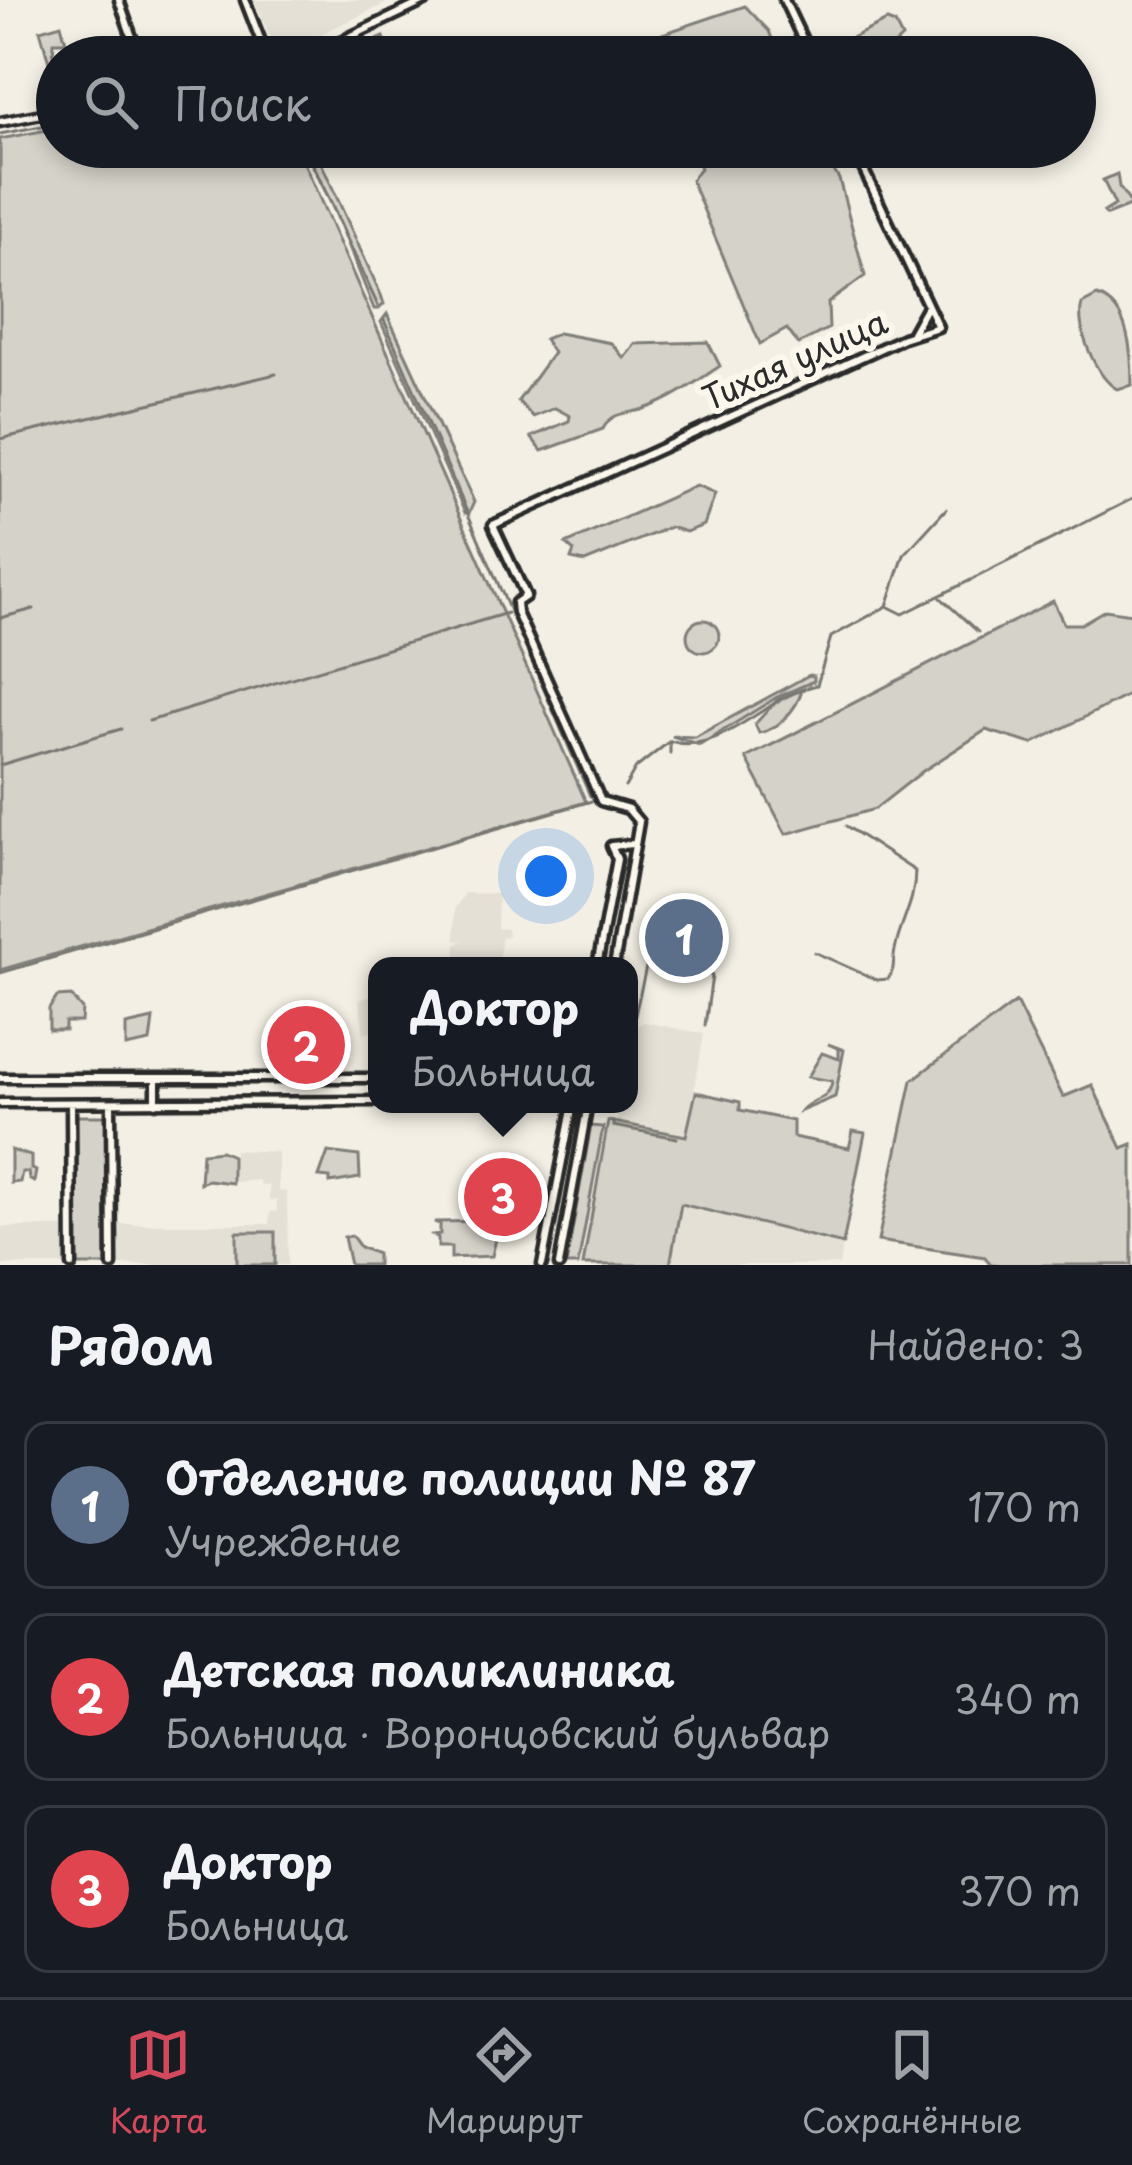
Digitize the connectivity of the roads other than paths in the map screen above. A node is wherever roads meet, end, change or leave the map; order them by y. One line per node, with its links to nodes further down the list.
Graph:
1 (119, 0): 5 (street)
2 (245, 0): 6 (street)
3 (427, 0): 7 (street)
4 (784, 0): 8 (street)
5 (132, 36)
6 (259, 36)
7 (352, 36)
8 (801, 36)
9 (36, 115): 10 (street)
10 (0, 122)
11 (863, 168): 12 (street, Тихая улица)
12 (927, 304): 13 (street); 13 (street, Тихая улица)
13 (910, 334): 14 (street, Тихая улица)
14 (634, 844): 15 (street); 16 (street)
15 (599, 957)
16 (615, 957)
17 (0, 1078): 18 (street)
18 (156, 1078): 19 (street); 22 (street)
19 (368, 1078)
20 (368, 1101): 22 (street)
21 (111, 1102): 22 (street); 24 (street); 28 (street)
22 (156, 1102)
23 (0, 1103): 24 (street)
24 (71, 1103): 27 (street)
25 (571, 1113): 29 (street)
26 (586, 1113): 30 (street)
27 (72, 1265)
28 (112, 1265)
29 (542, 1265)
30 (559, 1265)

